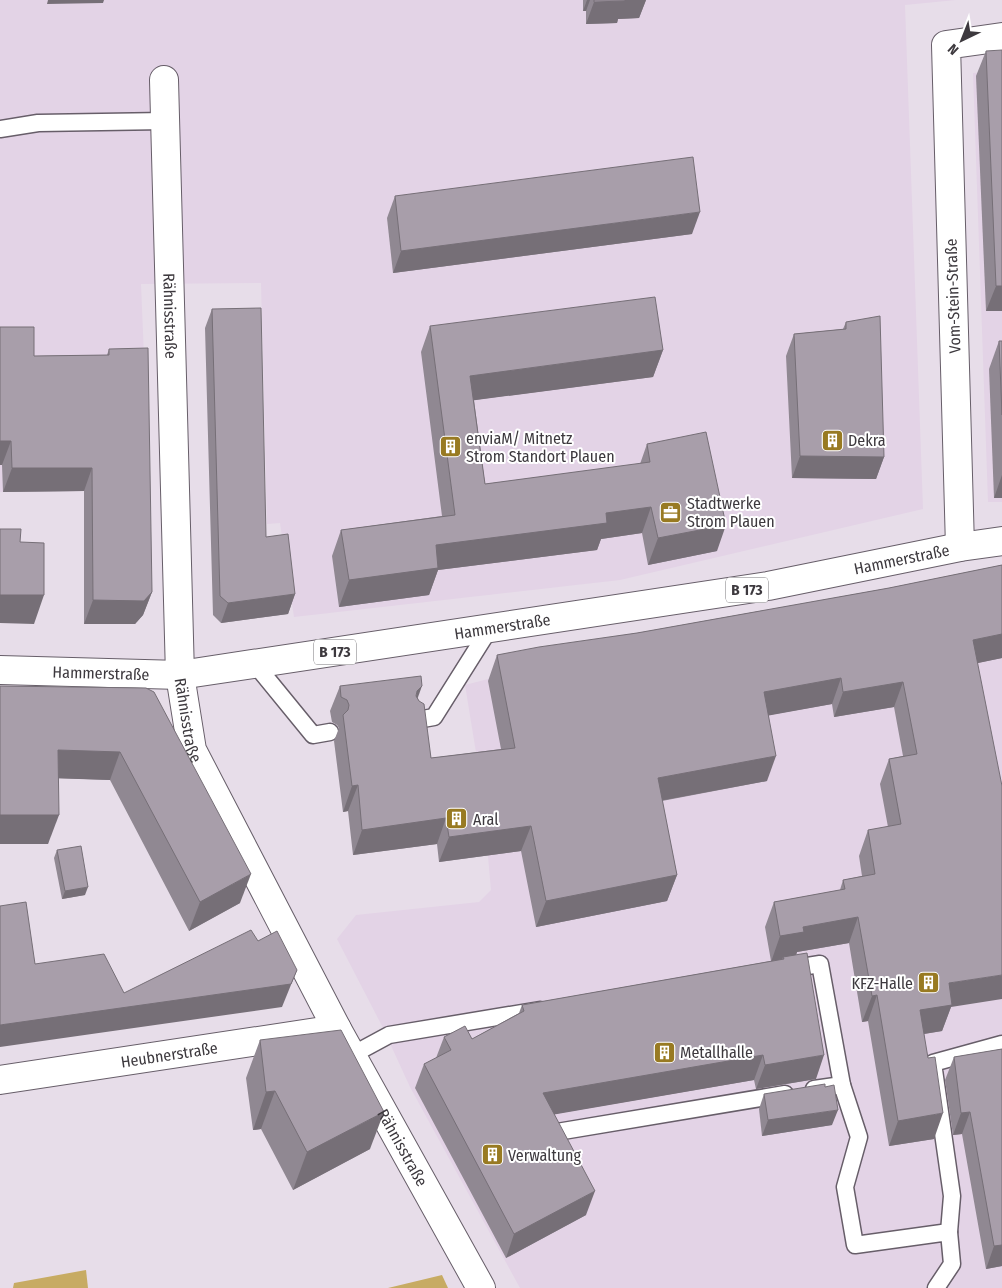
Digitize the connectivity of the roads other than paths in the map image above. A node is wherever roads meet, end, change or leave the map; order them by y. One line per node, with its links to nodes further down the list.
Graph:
1 (1002, 37): 6 (street, Vom-Stein-Straße)
2 (164, 80): 3 (street, Rähnisstraße)
3 (166, 121): 4 (lane); 10 (street, Rähnisstraße)
4 (0, 130)
5 (1002, 541): 6 (street, Hammerstraße / B 173)
6 (960, 547): 7 (street, Hammerstraße / B 173)
7 (490, 628): 8 (street, Hammerstraße / B 173); 11 (lane)
8 (255, 664): 10 (street, Hammerstraße / B 173); 12 (lane)
9 (0, 670): 10 (street, Hammerstraße / B 173)
10 (180, 675): 15 (street, Rähnisstraße)
11 (416, 720)
12 (330, 732)
13 (771, 972): 19 (lane)
14 (555, 1007): 17 (lane)
15 (338, 1029): 17 (street, Rähnisstraße); 18 (street, Heubnerstraße)
16 (1002, 1044): 21 (lane)
17 (352, 1055): 22 (street, Rähnisstraße)
18 (0, 1080)
19 (842, 1085): 20 (lane); 21 (lane)
20 (557, 1132)
21 (949, 1232): 23 (lane)
22 (481, 1288)
23 (936, 1288)

